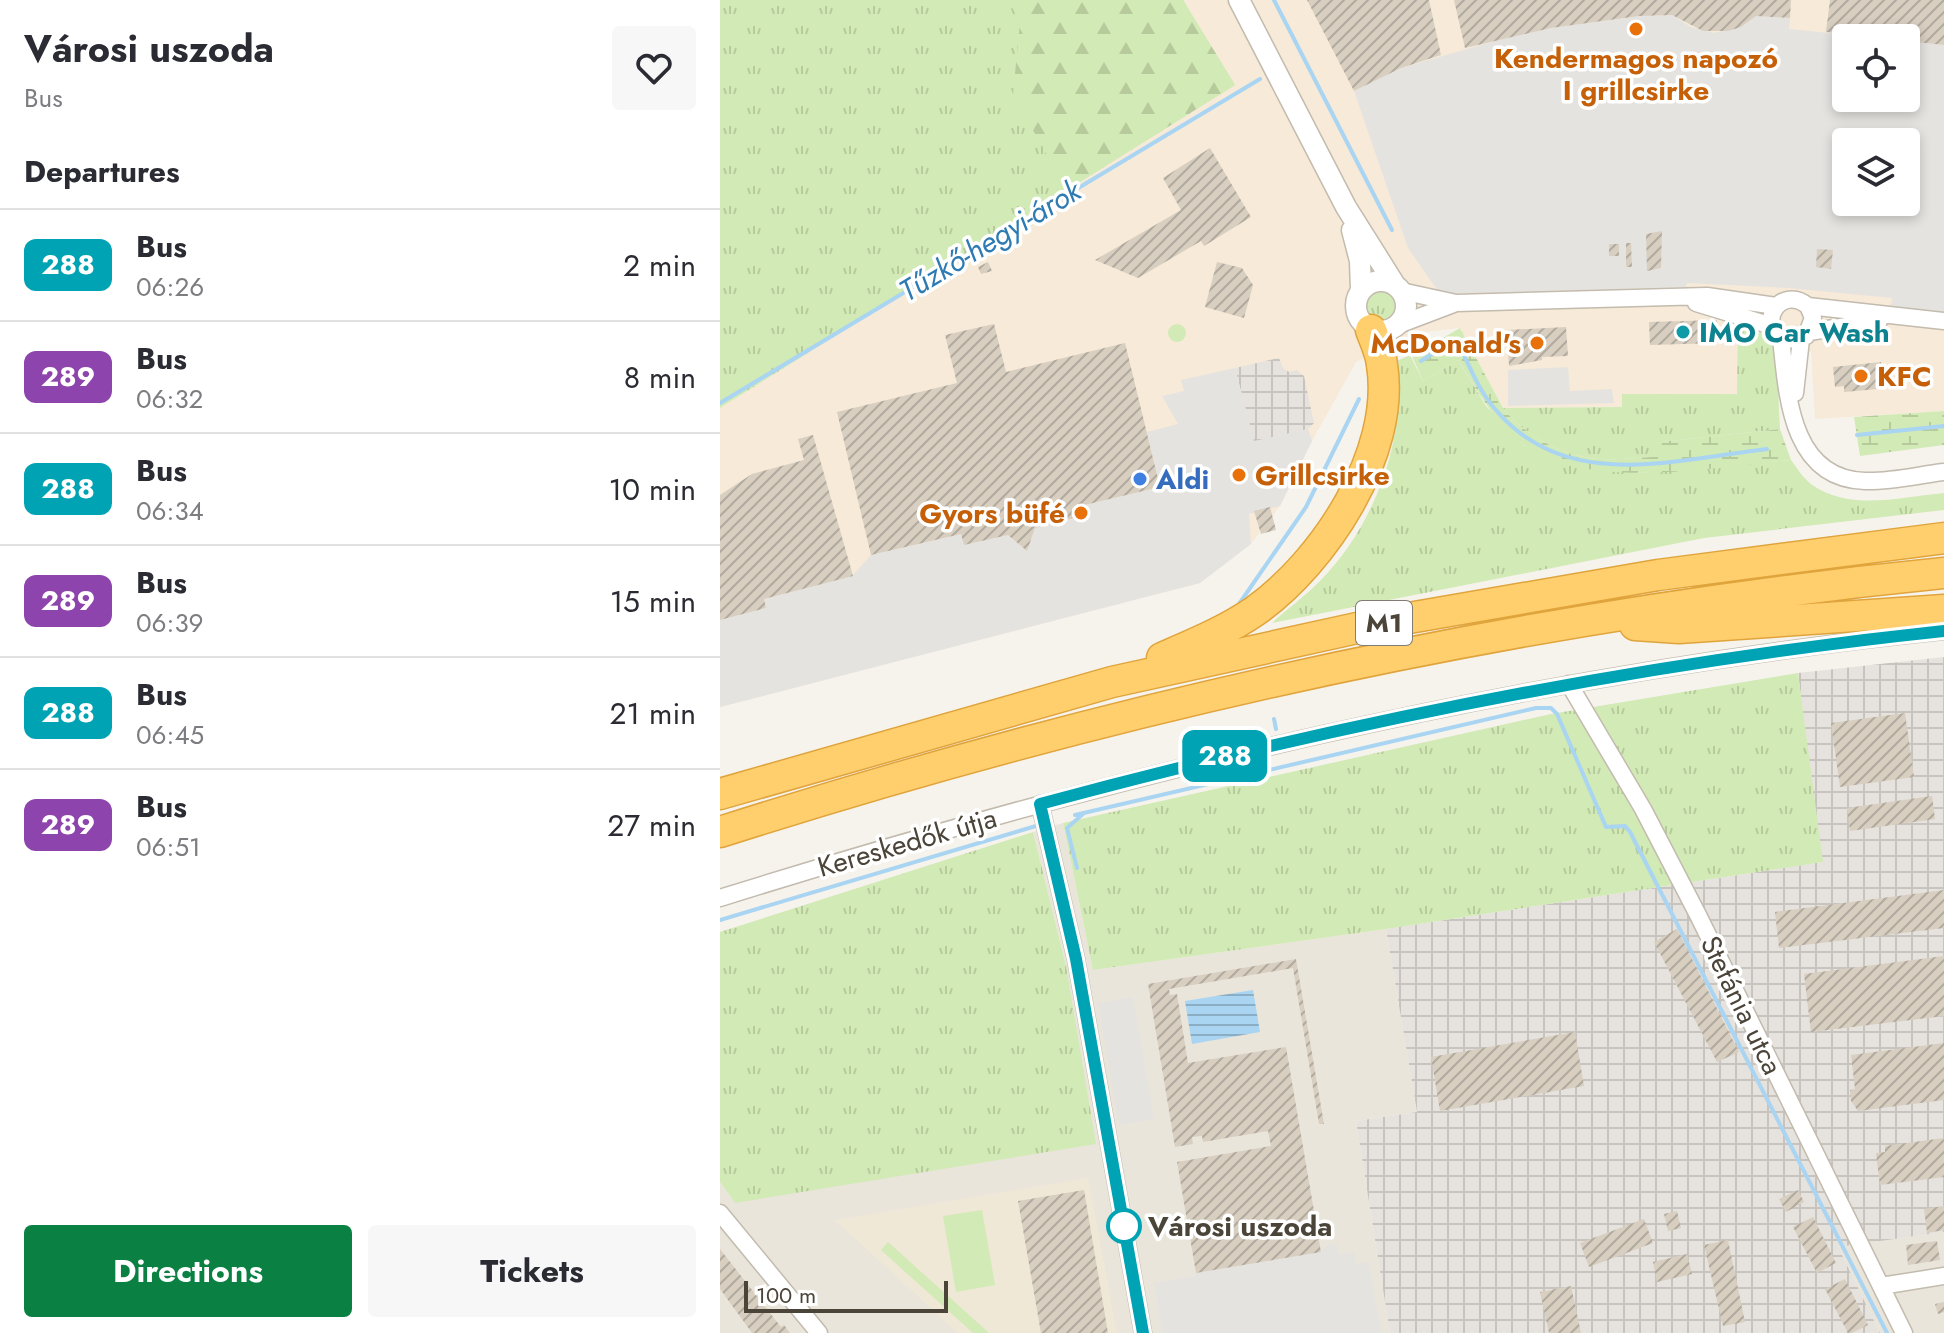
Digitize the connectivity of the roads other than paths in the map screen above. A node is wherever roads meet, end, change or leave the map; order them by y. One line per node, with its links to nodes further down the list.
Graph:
1 (1239, 0): 2 (street)
2 (1346, 207): 3 (street); 4 (street)
3 (1398, 288): 4 (street); 6 (street); 11 (street)
4 (1361, 290): 11 (street)
5 (1675, 296): 6 (street); 7 (street); 12 (street)
6 (1456, 303): 11 (street)
7 (1776, 306): 8 (street); 12 (street)
8 (1808, 306): 9 (street); 13 (street)
9 (1903, 317): 10 (street); 13 (street)
10 (1944, 321)
11 (1384, 328): 21 (highway)
12 (1777, 332): 13 (street); 14 (street)
13 (1805, 335): 14 (street)
14 (1794, 420): 15 (street)
15 (1944, 472)
16 (1944, 538): 21 (highway, M1)
17 (1944, 573): 19 (highway, M1)
18 (1944, 610): 19 (highway)
19 (1579, 622): 25 (highway, M1)
20 (1944, 631): 22 (street, Kereskedők útja)
21 (1112, 682): 23 (highway, M1)
22 (1569, 684): 24 (street, Kereskedők útja); 29 (street, Stefánia utca)
23 (720, 794)
24 (1040, 804): 26 (street, Kereskedők útja); 31 (street)
25 (720, 832)
26 (720, 898)
27 (720, 1213): 30 (street)
28 (1944, 1276): 29 (street)
29 (1881, 1286): 32 (street, Stefánia utca)
30 (819, 1333)
31 (1143, 1333)
32 (1904, 1333)

